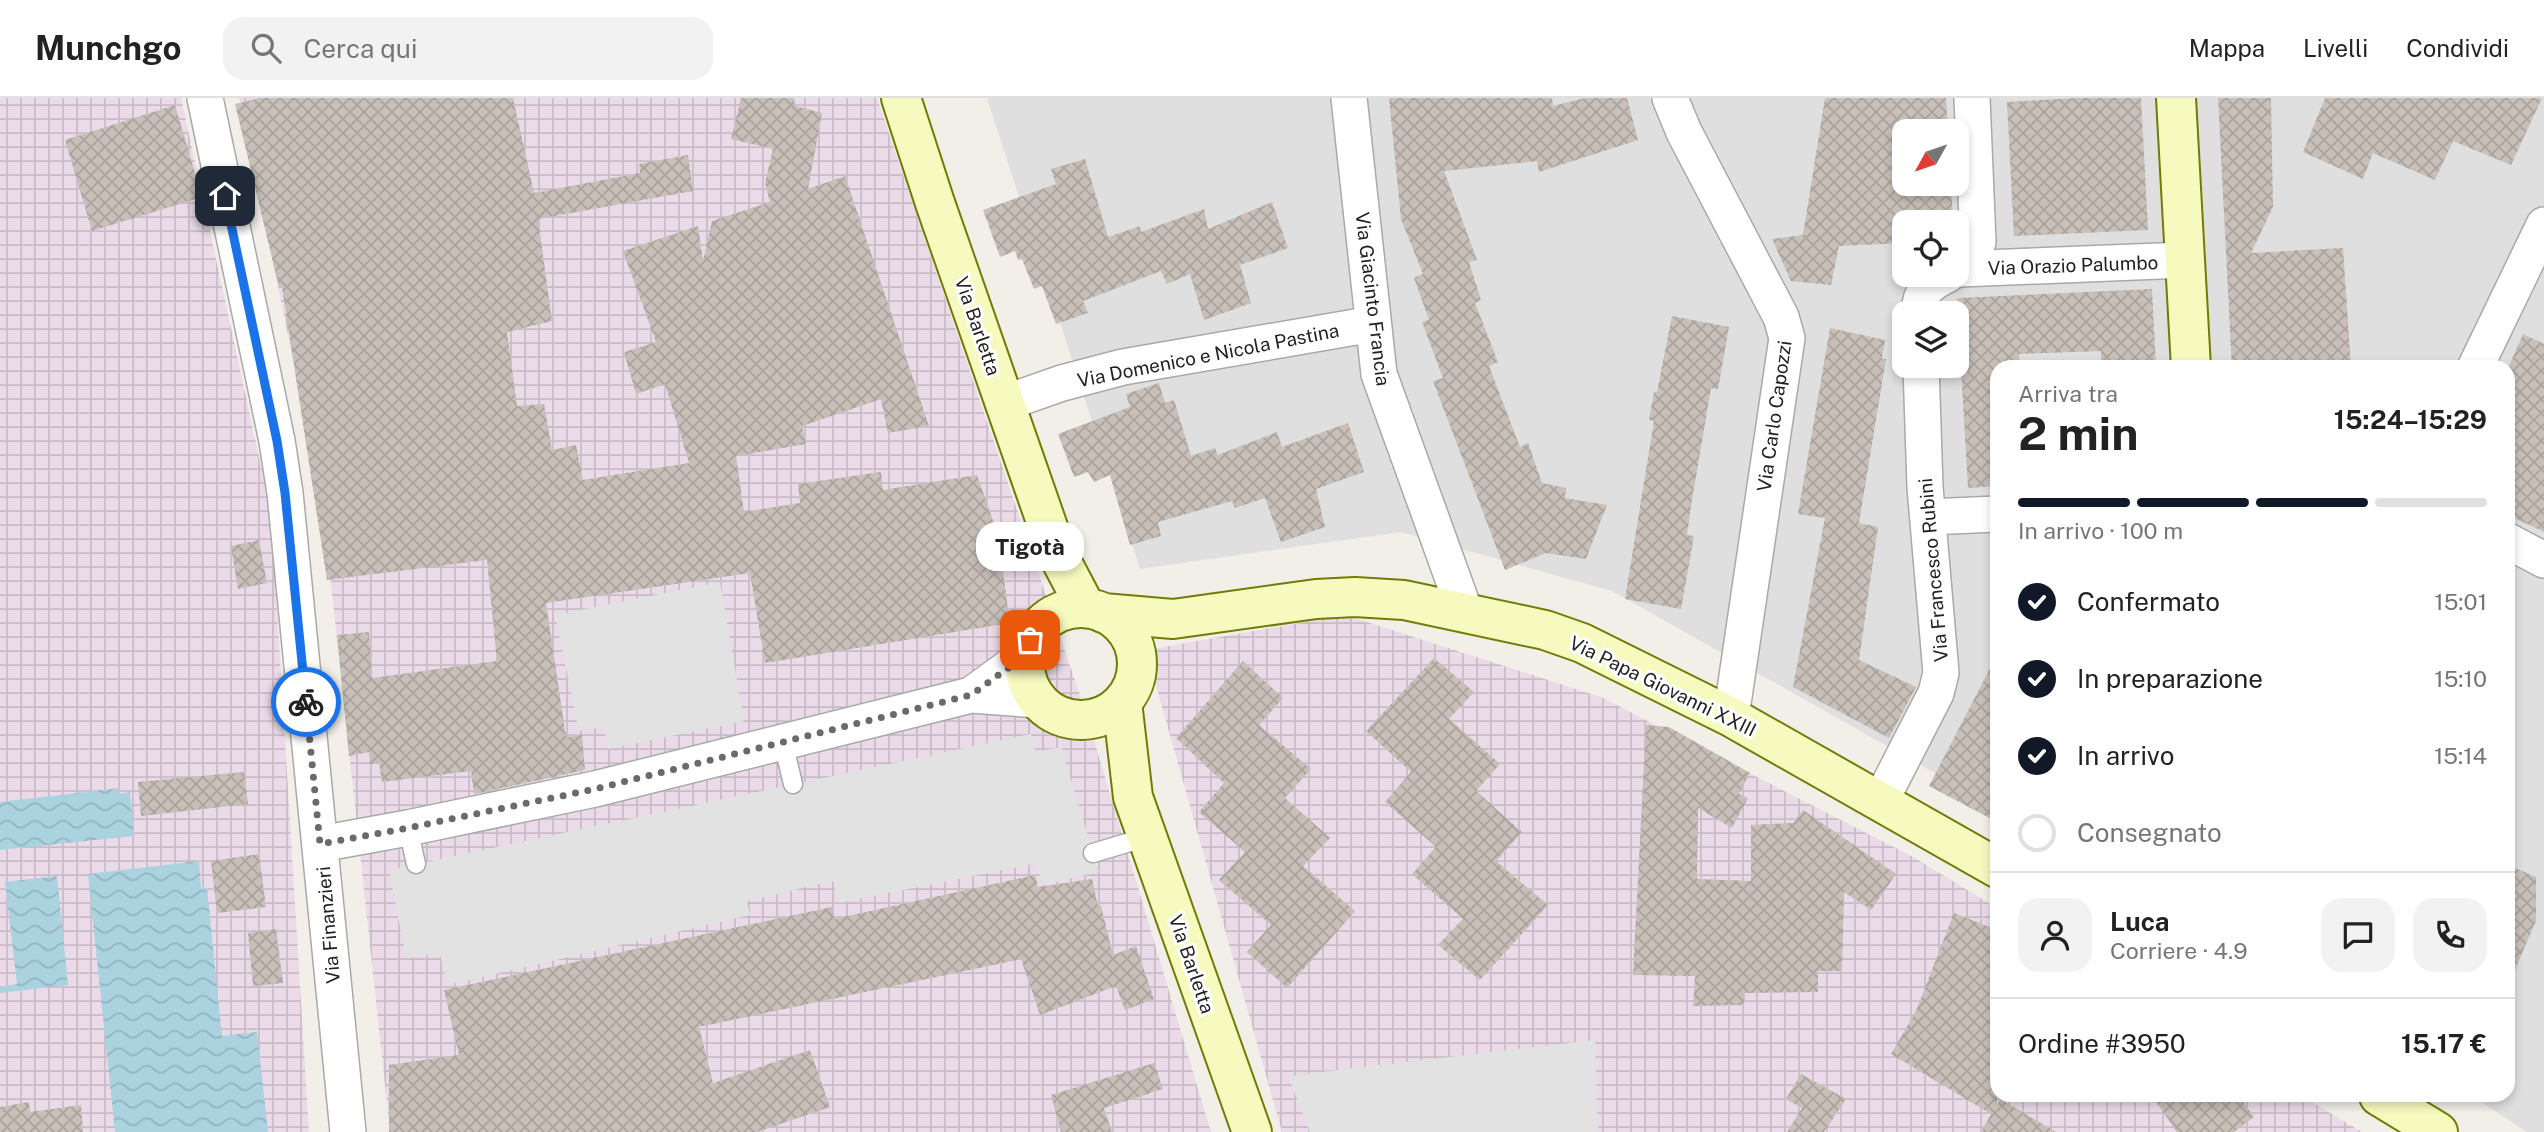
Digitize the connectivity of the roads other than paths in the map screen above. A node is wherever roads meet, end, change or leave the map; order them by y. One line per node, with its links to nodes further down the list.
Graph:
1 (205, 98): 36 (street, Via Finanzieri)
2 (901, 98): 15 (main road, Via Barletta)
3 (1349, 98): 11 (street, Via Giacinto Francia)
4 (1670, 98): 28 (street, Via Carlo Capozzi)
5 (1972, 98): 8 (street)
6 (2176, 98): 9 (main road)
7 (2544, 225): 13 (street)
8 (1969, 258)
9 (2185, 260): 10 (street, Via Orazio Palumbo); 12 (main road)
10 (1969, 270)
11 (1373, 324): 15 (street, Via Domenico e Nicola Pastina); 20 (street, Via Giacinto Francia)
12 (2191, 360)
13 (2479, 360)
14 (1922, 378): 17 (street, Via Francesco Rubini)
15 (1004, 403): 21 (main road, Via Barletta)
16 (1990, 514): 17 (street)
17 (1928, 517): 33 (street, Via Francesco Rubini)
18 (2515, 545): 19 (street)
19 (2544, 560)
20 (1465, 611): 22 (main road, Via Papa Giovanni XXIII); 28 (main road, Via Papa Giovanni XXIII)
21 (1080, 613): 22 (main road, Via Papa Giovanni XXIII); 23 (main road); 24 (main road)
22 (1173, 619): 23 (main road)
23 (1135, 653): 27 (main road)
24 (1026, 655): 25 (street); 26 (main road)
25 (971, 695): 26 (street); 30 (street)
26 (1038, 700): 29 (main road)
27 (1122, 702): 29 (main road); 32 (main road, Via Barletta)
28 (1731, 717): 33 (main road, Via Papa Giovanni XXIII)
29 (1081, 720): 32 (main road, Via Barletta)
30 (783, 742): 31 (lane); 34 (street)
31 (793, 784)
32 (1133, 797): 35 (main road, Via Barletta)
33 (1880, 802): 39 (main road, Via Papa Giovanni XXIII)
34 (408, 828): 36 (street); 38 (lane)
35 (1147, 837): 37 (lane); 42 (main road, Via Barletta)
36 (320, 844): 41 (street, Via Finanzieri)
37 (1093, 853)
38 (416, 864)
39 (1990, 864)
40 (2389, 1102): 43 (main road)
41 (348, 1132)
42 (1252, 1132)
43 (2438, 1132)

